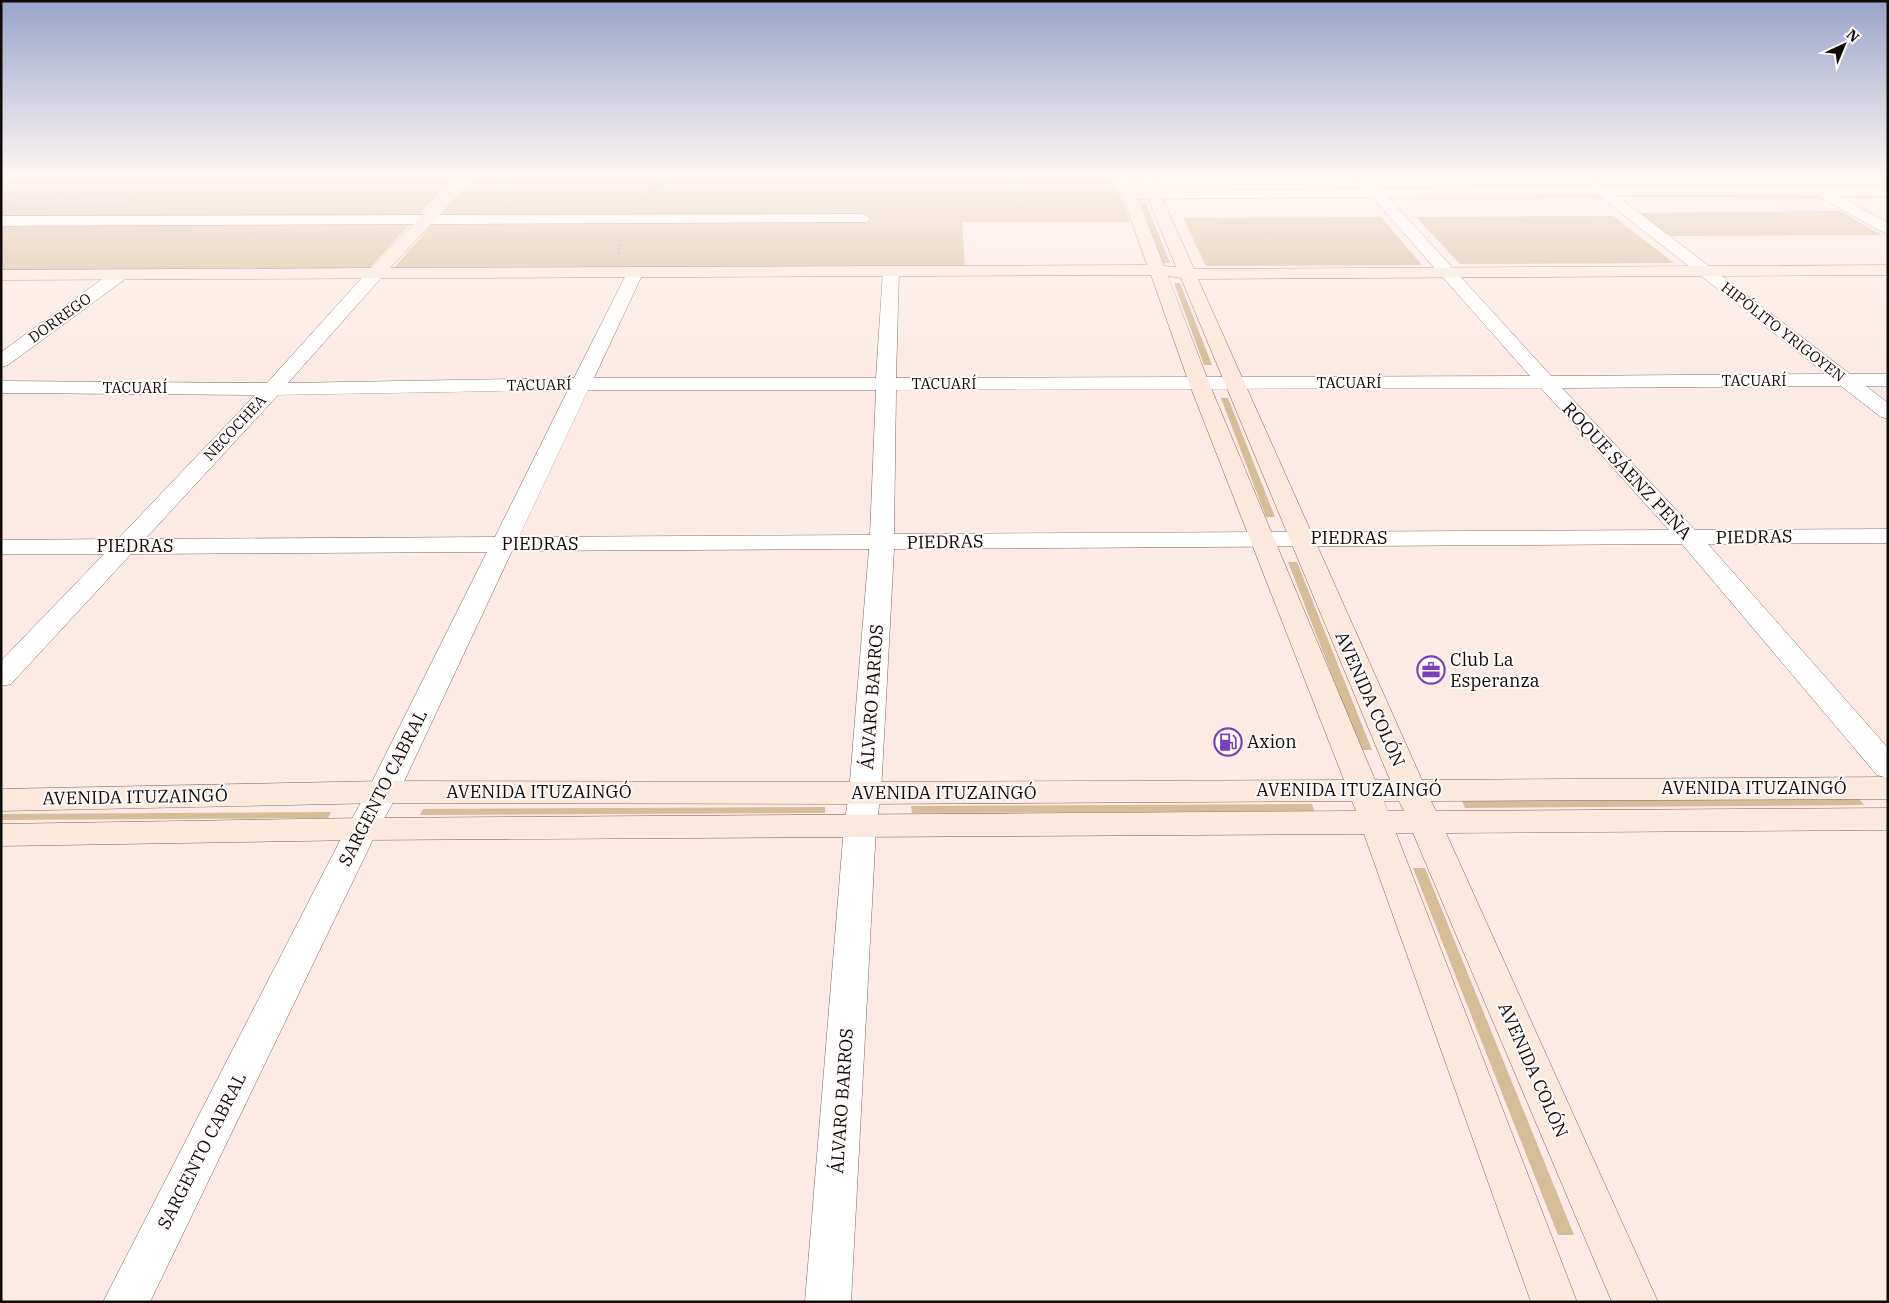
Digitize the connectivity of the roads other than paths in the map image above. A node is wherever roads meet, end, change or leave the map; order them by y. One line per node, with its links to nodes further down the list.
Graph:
1 (409, 238): 12 (main road, NECOCHEA)
2 (1145, 238): 6 (main road)
3 (1172, 238): 13 (main road, AVENIDA COLÓN)
4 (1416, 238): 11 (street, ROQUE SÁENZ PEÑA)
5 (1662, 238): 9 (street, HIPÓLITO YRIGOYEN)
6 (1157, 270): 8 (main road); 13 (main road); 21 (main road)
7 (1888, 270): 9 (main road)
8 (891, 271): 10 (main road); 23 (street, ÁLVARO BARROS)
9 (1705, 271): 11 (main road); 17 (street, HIPÓLITO YRIGOYEN)
10 (635, 273): 12 (main road); 20 (street, SARGENTO CABRAL)
11 (1447, 273): 13 (main road); 19 (street, ROQUE SÁENZ PEÑA)
12 (375, 274): 15 (main road); 25 (street, NECOCHEA)
13 (1188, 274): 22 (main road, AVENIDA COLÓN)
14 (1, 275): 15 (main road)
15 (118, 276): 16 (street, DORREGO)
16 (1, 361)
17 (1846, 380): 18 (street, TACUARÍ); 19 (street, TACUARÍ); 26 (street, HIPÓLITO YRIGOYEN)
18 (1888, 380)
19 (1545, 381): 22 (street, TACUARÍ); 30 (street, ROQUE SÁENZ PEÑA)
20 (583, 384): 23 (street, TACUARÍ); 25 (street, TACUARÍ); 32 (street, SARGENTO CABRAL)
21 (1199, 384): 22 (street, TACUARÍ); 23 (street, TACUARÍ); 28 (main road)
22 (1233, 384): 29 (main road, AVENIDA COLÓN)
23 (886, 385): 31 (street, ÁLVARO BARROS)
24 (1, 387): 25 (street, TACUARÍ)
25 (272, 389): 33 (street, NECOCHEA)
26 (1888, 413)
27 (1888, 536): 30 (street, PIEDRAS)
28 (1262, 538): 29 (street, PIEDRAS); 31 (street, PIEDRAS); 38 (main road)
29 (1300, 538): 30 (street, PIEDRAS); 39 (main road, AVENIDA COLÓN)
30 (1689, 538): 36 (street, ROQUE SÁENZ PEÑA)
31 (882, 543): 32 (street, PIEDRAS); 41 (street, ÁLVARO BARROS)
32 (503, 544): 33 (street, PIEDRAS); 40 (street, SARGENTO CABRAL)
33 (123, 546): 34 (street, PIEDRAS); 35 (street, NECOCHEA)
34 (1, 547)
35 (1, 678)
36 (1888, 768)
37 (1888, 788): 39 (main road, AVENIDA ITUZAINGÓ)
38 (1364, 790): 39 (main road, AVENIDA ITUZAINGÓ); 41 (main road, AVENIDA ITUZAINGÓ); 44 (main road)
39 (1410, 790): 45 (main road, AVENIDA COLÓN)
40 (383, 792): 41 (main road, AVENIDA ITUZAINGÓ); 42 (main road, AVENIDA ITUZAINGÓ); 47 (street, SARGENTO CABRAL)
41 (865, 793): 46 (street, ÁLVARO BARROS)
42 (1, 800)
43 (1888, 820): 45 (main road, AVENIDA ITUZAINGÓ)
44 (1376, 822): 45 (main road, AVENIDA ITUZAINGÓ); 46 (main road, AVENIDA ITUZAINGÓ); 51 (main road)
45 (1424, 822): 52 (main road, AVENIDA COLÓN)
46 (860, 827): 47 (main road, AVENIDA ITUZAINGÓ); 50 (street, ÁLVARO BARROS)
47 (362, 829): 48 (main road, AVENIDA ITUZAINGÓ); 49 (street, SARGENTO CABRAL)
48 (1, 835)
49 (126, 1302)
50 (828, 1302)
51 (1554, 1302)
52 (1635, 1302)

